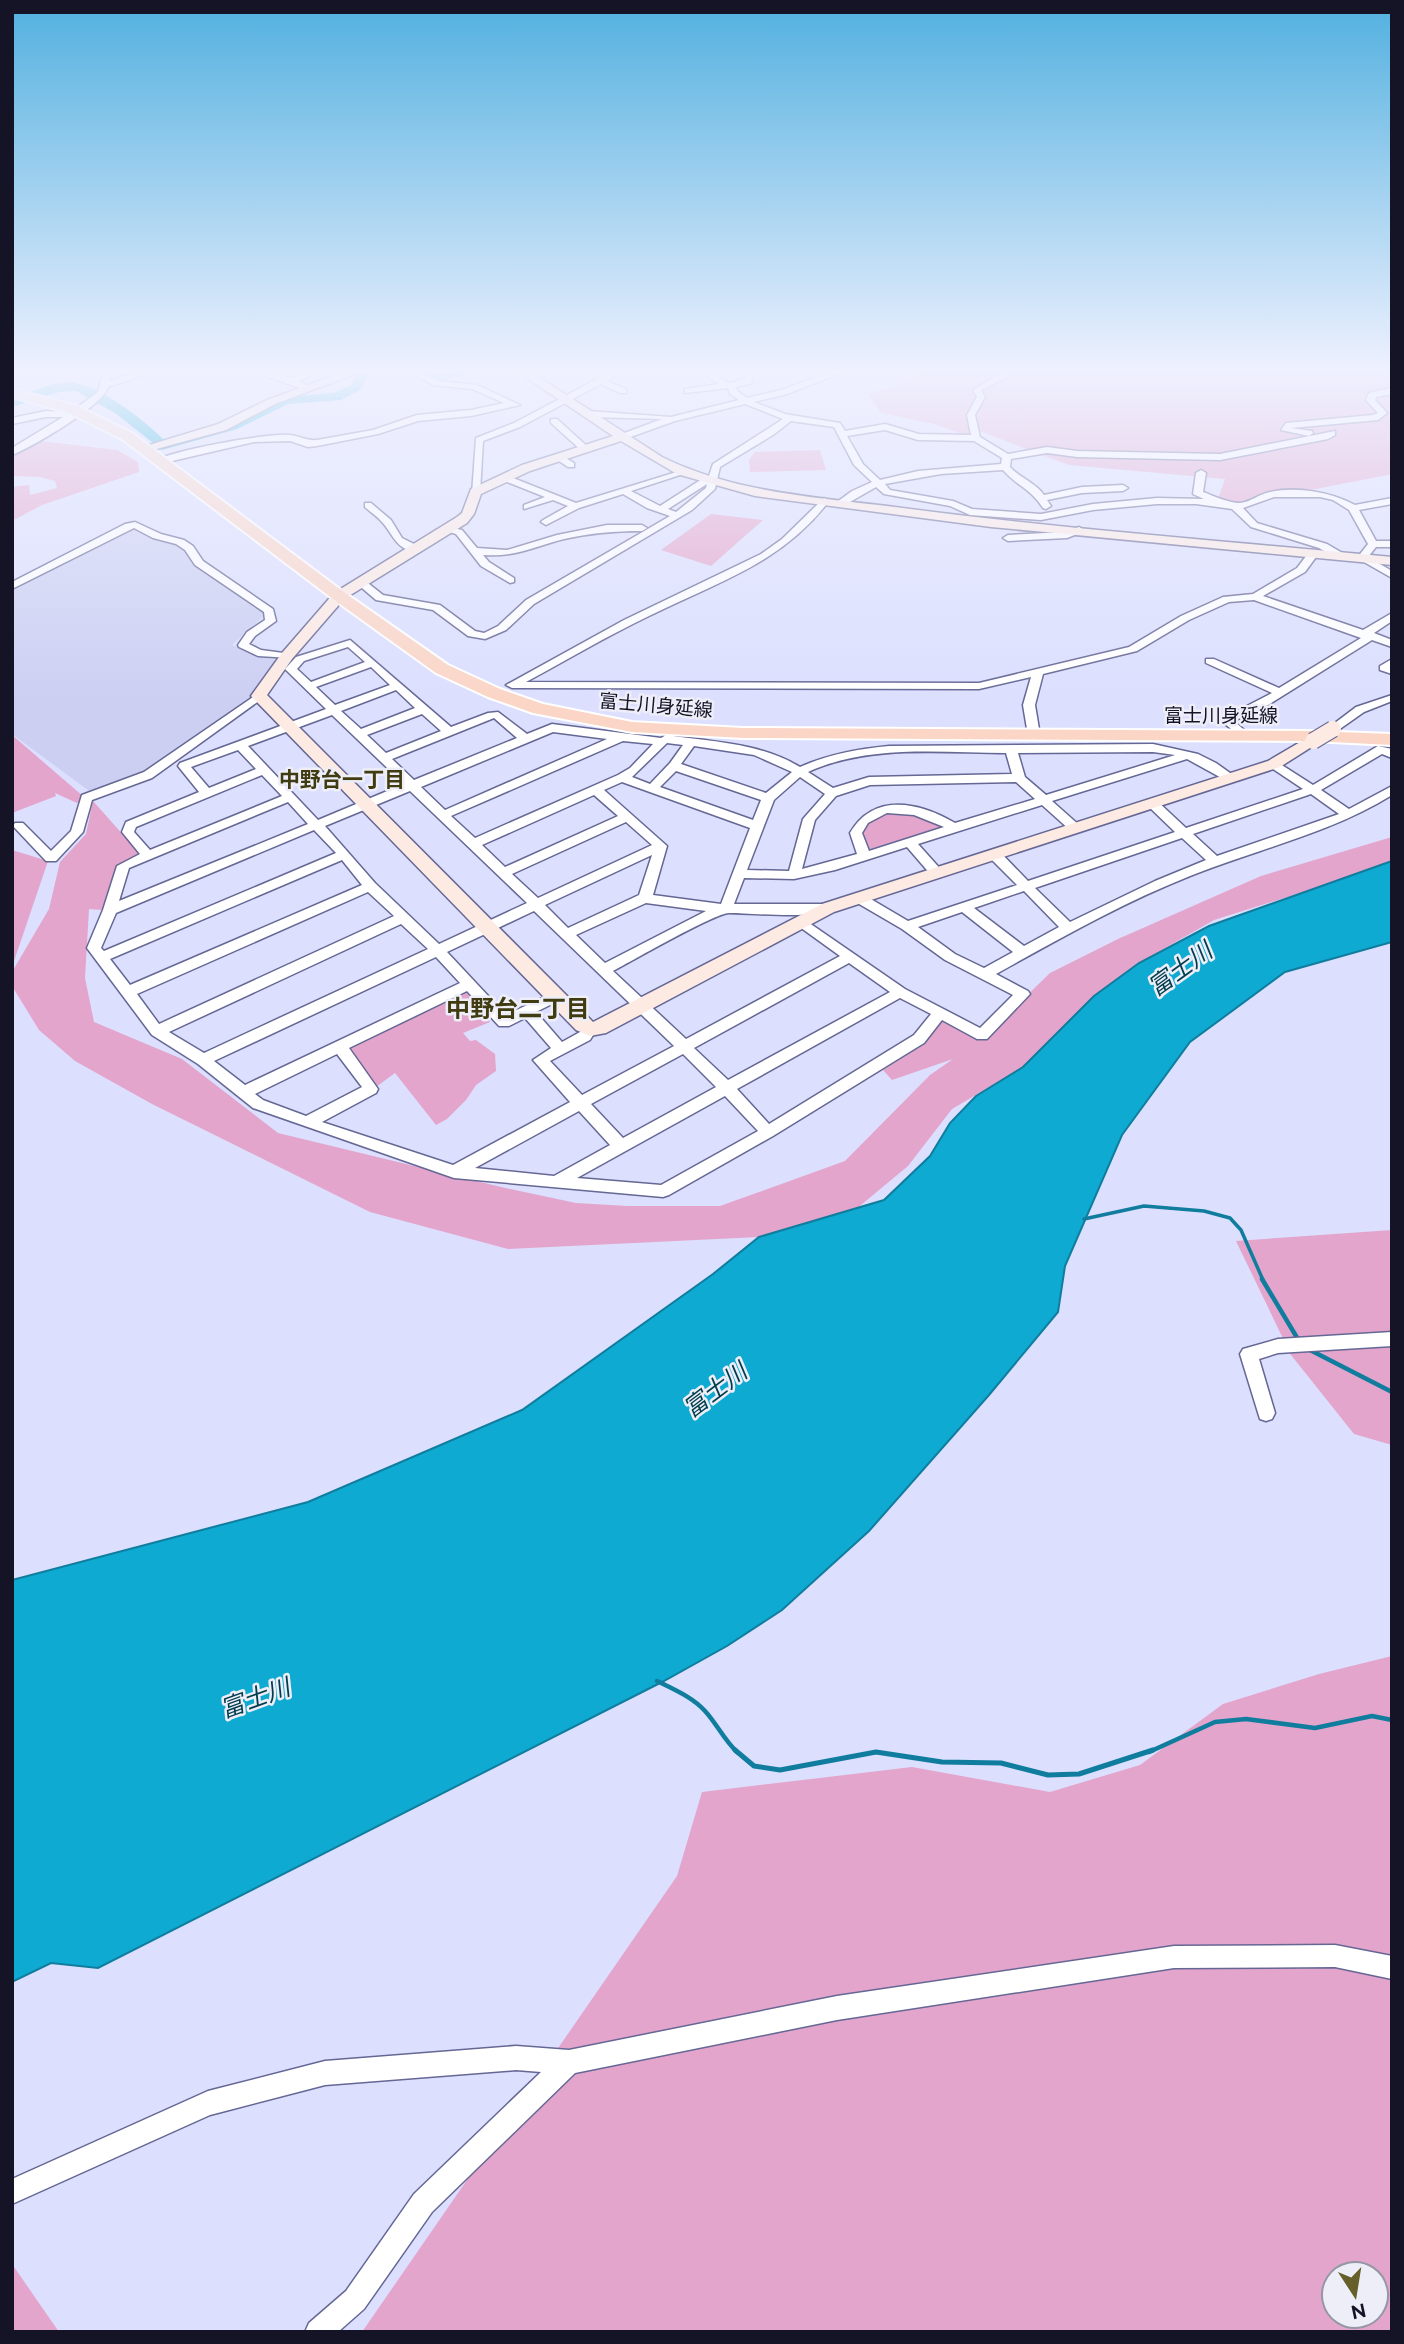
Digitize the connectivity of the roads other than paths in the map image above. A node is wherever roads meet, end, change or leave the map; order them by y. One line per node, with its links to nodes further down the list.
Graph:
1 (187, 479): 46 (main road, 富士川身延線)
2 (476, 479): 15 (street)
3 (502, 479): 15 (street)
4 (509, 479): 16 (street)
5 (664, 479): 14 (street)
6 (701, 479): 11 (street)
7 (872, 479): 12 (street)
8 (898, 479): 12 (street)
9 (1026, 479): 17 (street)
10 (1200, 479): 23 (street)
11 (708, 482): 18 (street); 26 (street); 27 (street)
12 (876, 484): 20 (street); 28 (street)
13 (1123, 488): 17 (street)
14 (623, 490): 22 (street); 26 (street)
15 (475, 492): 31 (street)
16 (553, 497): 22 (street); 24 (street)
17 (1041, 498): 28 (street)
18 (824, 501): 20 (street); 59 (street)
19 (1392, 501): 25 (street)
20 (841, 503): 32 (street)
21 (368, 505): 36 (street)
22 (576, 506): 29 (street)
23 (1235, 506): 25 (street); 28 (street); 39 (street)
24 (527, 507)
25 (1353, 508): 34 (street)
26 (660, 510): 27 (street)
27 (677, 515): 48 (street)
28 (1054, 516)
29 (546, 522)
30 (642, 528): 37 (street)
31 (448, 530): 36 (street); 37 (street)
32 (1073, 534): 33 (street); 38 (street)
33 (1008, 538)
34 (1373, 544): 35 (street); 40 (street)
35 (1392, 544)
36 (416, 549): 44 (street)
37 (474, 551): 43 (street)
38 (1314, 553): 39 (street); 47 (street)
39 (1340, 556): 40 (street)
40 (1362, 558): 41 (street); 42 (street)
41 (1392, 561)
42 (1392, 575)
43 (510, 580)
44 (360, 582): 46 (street); 48 (street)
45 (12, 586): 53 (street)
46 (340, 596): 53 (street); 62 (main road, 富士川身延線)
47 (1255, 597): 51 (street); 58 (street)
48 (522, 610): 49 (street)
49 (535, 612)
50 (1392, 616): 51 (street)
51 (1367, 636): 52 (street); 63 (street)
52 (1392, 644)
53 (287, 656): 64 (street)
54 (1210, 661): 63 (street)
55 (1392, 662): 57 (street)
56 (372, 663): 60 (street); 60 (street); 61 (street)
57 (1392, 671)
58 (1038, 672): 59 (street); 72 (street)
59 (512, 685): 62 (street)
60 (309, 686): 67 (street)
61 (397, 686): 66 (street); 67 (street)
62 (494, 693): 72 (main road, 富士川身延線)
63 (1280, 693): 73 (street)
64 (259, 696): 68 (street); 109 (street)
65 (1392, 698): 69 (street)
66 (423, 709): 70 (street); 71 (street)
67 (333, 710): 68 (street); 71 (street)
68 (286, 727): 79 (street); 103 (street)
69 (1333, 729): 84 (street, bridge)
70 (449, 732): 75 (street); 83 (street)
71 (359, 734): 83 (street)
72 (1034, 734): 73 (main road, 富士川身延線)
73 (1245, 736): 77 (main road, 富士川身延線)
74 (621, 737): 75 (street); 88 (street); 106 (street)
75 (524, 738): 92 (street)
76 (666, 739): 78 (street)
77 (1392, 740)
78 (690, 743): 85 (street); 87 (street)
79 (240, 745): 86 (street); 97 (street)
80 (1011, 749): 81 (street); 87 (street); 89 (street)
81 (1190, 754): 90 (street); 101 (street)
82 (1392, 754): 95 (street)
83 (385, 758): 92 (street)
84 (1274, 764): 90 (street); 95 (street)
85 (674, 766): 94 (street); 100 (street)
86 (265, 770): 97 (street); 99 (street)
87 (800, 771): 98 (street); 100 (street)
88 (622, 778): 93 (street); 94 (street)
89 (1019, 778): 91 (street); 101 (street)
90 (1231, 778): 102 (street)
91 (897, 779): 98 (street); 104 (street)
92 (412, 786): 103 (street); 106 (street)
93 (595, 789): 107 (street); 115 (street)
94 (651, 789): 110 (street)
95 (1312, 790): 105 (street); 113 (street)
96 (1392, 790): 105 (street)
97 (206, 793): 118 (street)
98 (832, 793): 125 (street)
99 (290, 797): 108 (street); 118 (street)
100 (768, 798): 110 (street)
101 (1044, 800): 111 (street); 112 (street)
102 (1152, 803): 112 (street); 113 (street)
103 (365, 805): 108 (street); 137 (street)
104 (901, 808): 111 (street); 120 (street)
105 (1348, 814): 121 (street)
106 (443, 815): 115 (street)
107 (628, 816): 116 (street); 123 (street)
108 (315, 825): 117 (street); 134 (street)
109 (19, 826)
110 (758, 826): 124 (street)
111 (954, 828): 114 (street)
112 (1075, 828): 119 (street)
113 (1184, 833): 121 (street); 127 (street)
114 (909, 842): 120 (street); 122 (street)
115 (473, 844): 123 (street)
116 (661, 846): 128 (street); 130 (street)
117 (344, 854): 126 (street); 144 (street)
118 (146, 855): 134 (street)
119 (994, 855): 122 (street); 127 (street)
120 (864, 856): 125 (street)
121 (1216, 862): 139 (street)
122 (937, 873): 129 (street)
123 (502, 874): 130 (street)
124 (740, 874): 125 (street); 133 (street)
125 (794, 875)
126 (370, 886): 135 (street); 148 (street)
127 (1025, 887): 131 (street); 139 (street)
128 (645, 898): 133 (street); 140 (street)
129 (859, 898): 132 (street); 138 (street)
130 (533, 904): 137 (street); 140 (street)
131 (963, 906): 138 (street); 142 (street)
132 (828, 908): 133 (street); 136 (street)
133 (723, 909): 145 (street)
134 (110, 910): 144 (street)
135 (402, 918): 141 (street); 155 (street)
136 (802, 922): 143 (street); 151 (street)
137 (486, 926): 141 (street); 150 (street)
138 (907, 926): 146 (street)
139 (1069, 929): 142 (street)
140 (566, 934): 145 (street)
141 (437, 950): 147 (street); 159 (street)
142 (1023, 953): 146 (street)
143 (849, 957): 149 (street); 157 (street)
144 (101, 958): 148 (street)
145 (603, 970): 151 (street)
146 (985, 974): 153 (street)
147 (470, 984): 152 (street); 156 (street)
148 (128, 992): 155 (street)
149 (900, 992): 153 (street); 160 (street)
150 (555, 997): 152 (street); 154 (street)
151 (641, 1006): 154 (street); 157 (street)
152 (527, 1011): 158 (street)
153 (939, 1014): 164 (street)
154 (590, 1028): 158 (street)
155 (157, 1031): 159 (street)
156 (339, 1046): 161 (street); 163 (street)
157 (684, 1047): 160 (street); 162 (street)
158 (560, 1049): 162 (street)
159 (203, 1060): 161 (street)
160 (727, 1088): 164 (street); 165 (street)
161 (245, 1092): 163 (street)
162 (580, 1103): 165 (street); 166 (street)
163 (307, 1122): 166 (street)
164 (768, 1132): 167 (street)
165 (621, 1146): 167 (street)
166 (454, 1172): 167 (street)
167 (556, 1182)
168 (1392, 1339): 169 (street)
169 (1266, 1413)
170 (1392, 1968): 171 (street)
171 (569, 2062): 172 (street); 173 (street)
172 (12, 2192)
173 (318, 2332)

